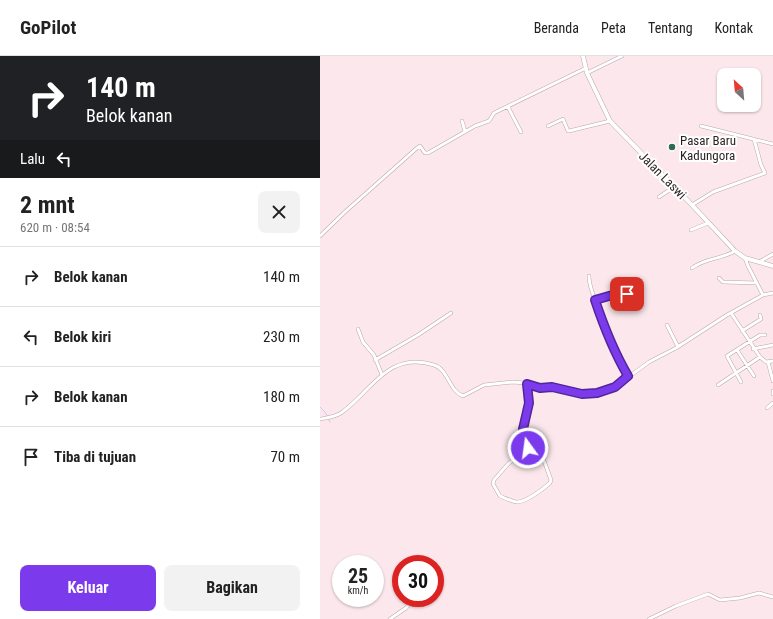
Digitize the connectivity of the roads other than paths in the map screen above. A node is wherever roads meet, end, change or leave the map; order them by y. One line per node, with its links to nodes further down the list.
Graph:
1 (582, 56): 3 (street, Jalan Laswi)
2 (622, 56): 3 (street)
3 (587, 70): 4 (street); 6 (street, Jalan Laswi)
4 (508, 107): 9 (street); 10 (street)
5 (462, 121): 9 (street)
6 (610, 121): 7 (street); 13 (street, Jalan Laswi)
7 (548, 126)
8 (701, 126): 11 (street)
9 (465, 131): 18 (street)
10 (521, 132)
11 (754, 139): 12 (street); 15 (street)
12 (773, 144)
13 (674, 187): 14 (street); 15 (street, Jalan Laswi)
14 (659, 197)
15 (692, 205): 16 (street, Jalan Laswi)
16 (708, 223): 17 (street); 19 (street, Jalan Laswi)
17 (691, 230)
18 (320, 236)
19 (735, 251): 21 (street, Jalan Laswi); 24 (street)
20 (773, 254): 22 (street)
21 (745, 258): 22 (street, Jalan Laswi); 27 (street)
22 (759, 262): 23 (street, Jalan Laswi)
23 (773, 266)
24 (692, 268)
25 (590, 276): 31 (street)
26 (719, 278): 27 (street)
27 (757, 283): 30 (street)
28 (633, 290): 31 (street)
29 (773, 293): 30 (street)
30 (763, 295): 33 (street)
31 (595, 300): 51 (street)
32 (451, 313): 45 (street)
33 (731, 313): 37 (street); 41 (street)
34 (760, 315): 37 (street)
35 (667, 325): 41 (street)
36 (358, 329): 45 (street)
37 (742, 331): 39 (street)
38 (765, 335): 39 (street)
39 (749, 342): 42 (street); 43 (street)
40 (773, 345): 42 (street)
41 (678, 347): 51 (street)
42 (754, 349): 44 (street)
43 (737, 350): 48 (street); 49 (street)
44 (760, 357): 47 (street); 48 (street)
45 (375, 360): 50 (street)
46 (773, 361): 47 (street)
47 (768, 362): 53 (street)
48 (748, 365): 49 (street); 52 (street)
49 (736, 373): 54 (street); 56 (street)
50 (382, 375): 55 (street); 59 (street)
51 (628, 376): 55 (street)
52 (754, 376)
53 (773, 381)
54 (741, 382)
55 (527, 384): 60 (street)
56 (718, 385)
57 (773, 403): 58 (street)
58 (767, 408)
59 (321, 419)
60 (528, 448): 60 (street)
61 (773, 597): 64 (street)
62 (407, 607): 63 (street)
63 (390, 619)
64 (650, 619)

